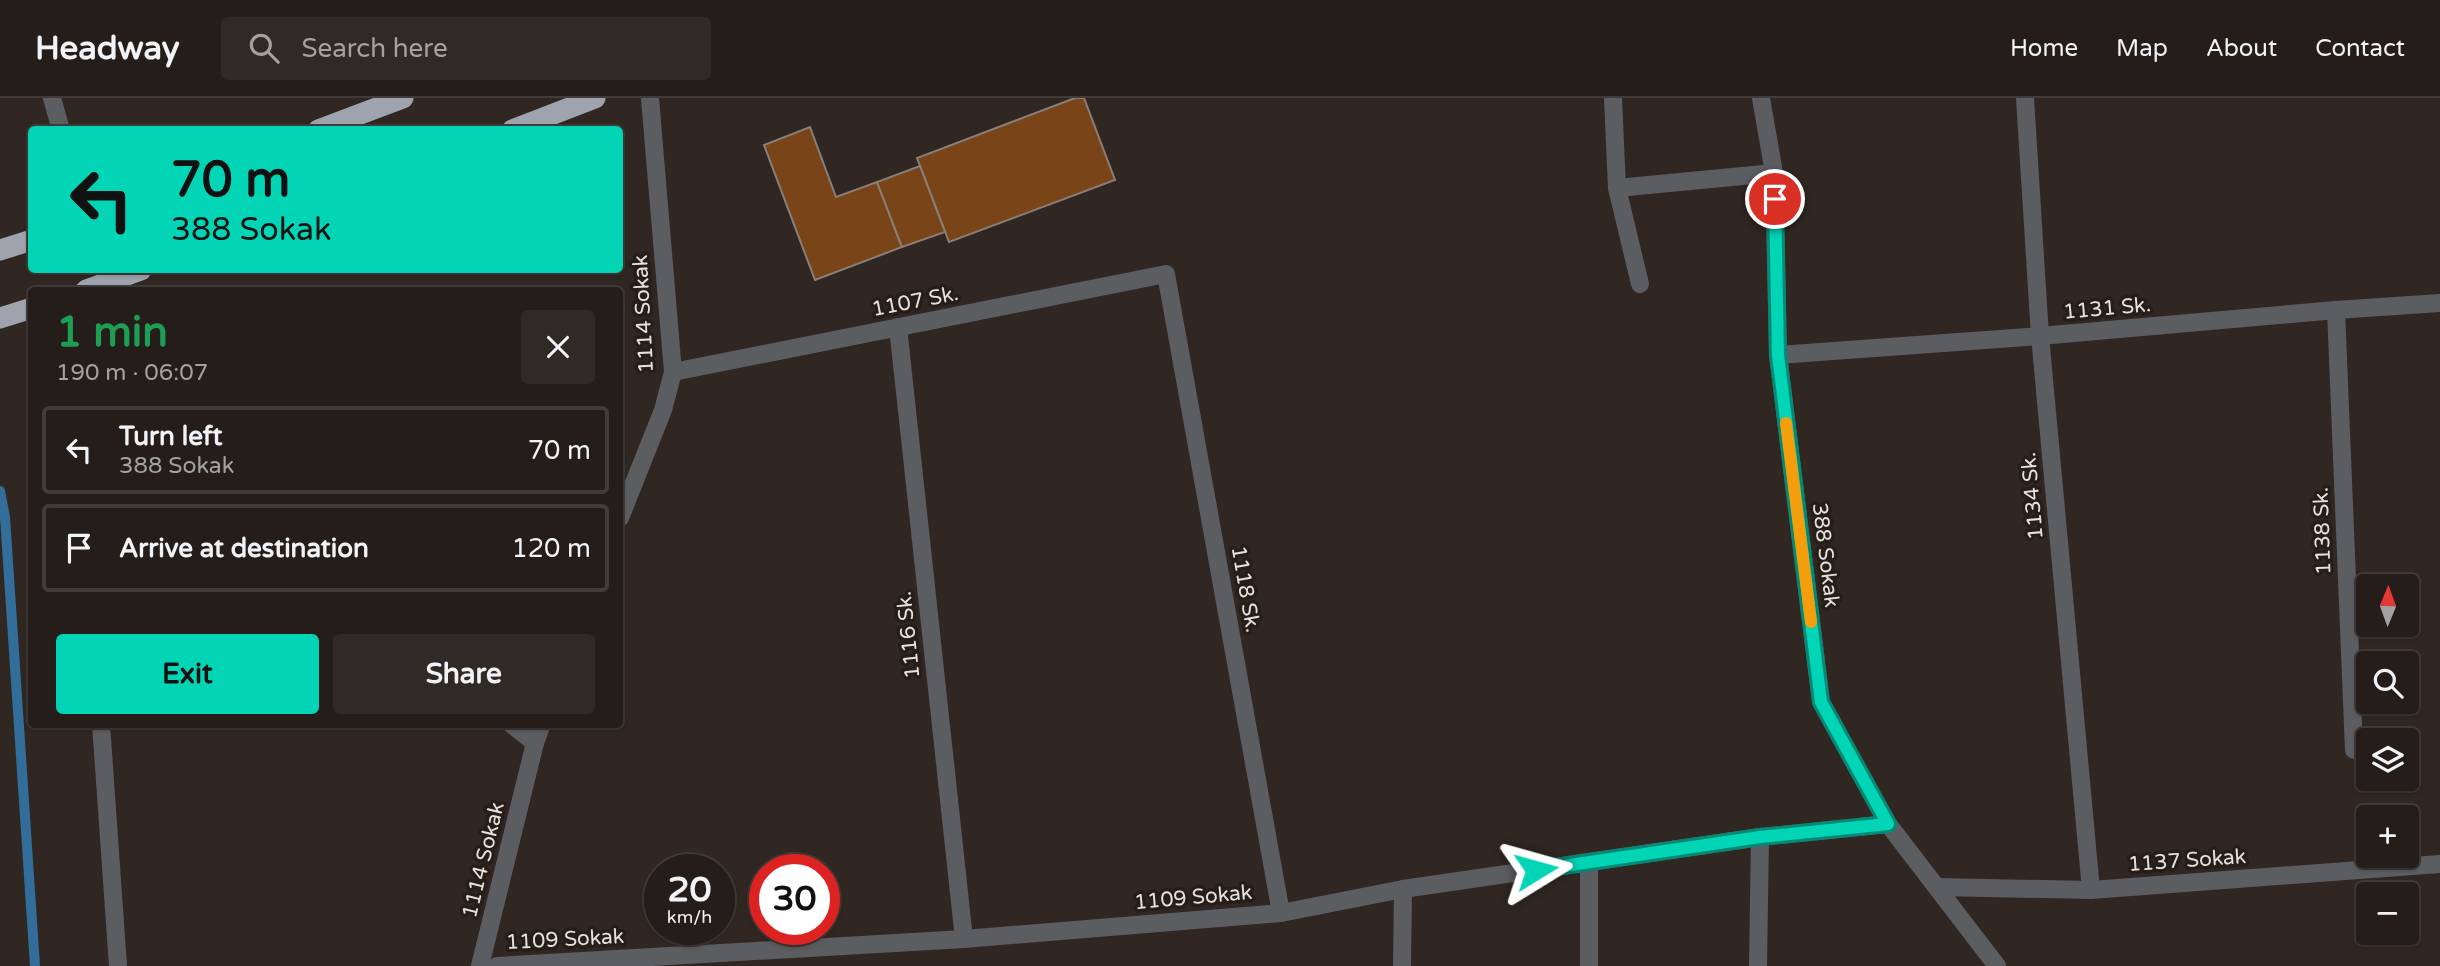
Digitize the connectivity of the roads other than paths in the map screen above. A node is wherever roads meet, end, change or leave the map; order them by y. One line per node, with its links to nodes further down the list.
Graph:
1 (52, 98): 8 (street)
2 (403, 98): 9 (highway)
3 (595, 98): 10 (highway)
4 (650, 98): 26 (street, 1114 Sokak)
5 (1613, 98): 12 (street)
6 (1761, 98): 11 (street, 388 Sokak)
7 (2025, 98): 24 (street, 1134 Sk.)
8 (60, 126)
9 (329, 126)
10 (522, 126)
11 (1774, 173): 12 (street); 25 (street, 388 Sokak)
12 (1618, 188): 17 (street)
13 (28, 241): 14 (highway)
14 (0, 250)
15 (133, 273): 18 (highway)
16 (1166, 274): 23 (street, 1107 Sk.); 40 (street, 1118 Sk.)
17 (1640, 284)
18 (94, 287)
19 (2440, 303): 21 (street, 1131 Sk.)
20 (28, 309): 22 (highway)
21 (2336, 310): 24 (street, 1131 Sk.); 32 (street, 1138 Sk.)
22 (0, 318)
23 (898, 327): 26 (street, 1107 Sk.); 41 (street, 1116 Sk.)
24 (2040, 337): 25 (street, 1131 Sk.); 39 (street, 1134 Sk.)
25 (1778, 355): 33 (street, 388 Sokak)
26 (673, 372): 27 (street, 1114 Sokak)
27 (623, 510)
28 (101, 728): 42 (street)
29 (516, 728): 31 (street)
30 (541, 728): 31 (street, 1114 Sokak)
31 (535, 743): 43 (street, 1114 Sokak)
32 (2354, 750)
33 (1888, 824): 34 (street, 1109 Sokak); 37 (street, 388 Sokak)
34 (1760, 837): 35 (street, 1109 Sokak); 47 (street)
35 (1589, 862): 38 (street, 1109 Sokak); 46 (street)
36 (2440, 864): 39 (street, 1137 Sokak)
37 (1937, 887): 39 (street, 1137 Sokak); 48 (street, 388 Sokak)
38 (1403, 889): 40 (street, 1109 Sokak); 45 (street)
39 (2091, 890)
40 (1281, 913): 41 (street, 1109 Sokak)
41 (964, 939): 44 (street, 1109 Sokak)
42 (118, 966)
43 (480, 966)
44 (497, 966)
45 (1402, 966)
46 (1589, 966)
47 (1758, 966)
48 (1997, 966)

